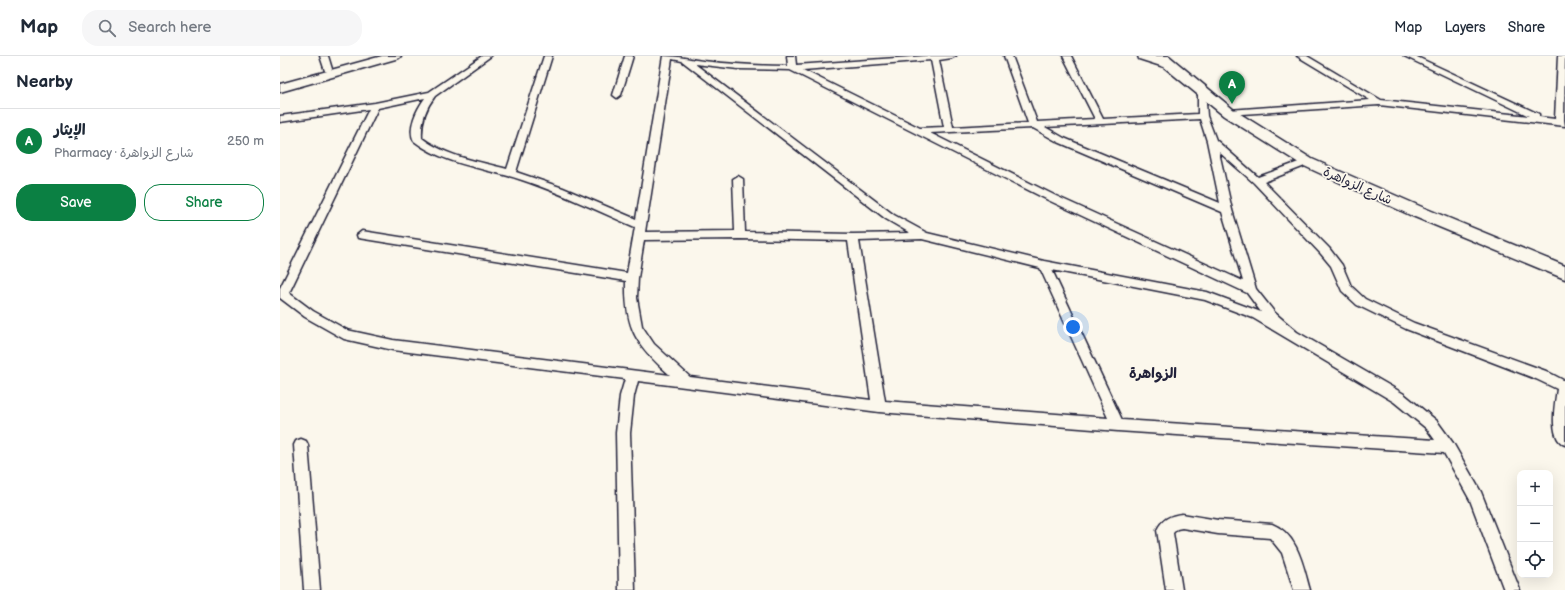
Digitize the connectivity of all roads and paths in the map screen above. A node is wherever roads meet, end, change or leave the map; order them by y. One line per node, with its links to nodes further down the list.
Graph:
1 (324, 56): 21 (street)
2 (377, 56): 21 (street)
3 (395, 56): 23 (street)
4 (487, 56): 25 (street)
5 (548, 56): 40 (street)
6 (629, 56): 26 (street)
7 (668, 56): 19 (street); 44 (street)
8 (791, 56): 20 (street)
9 (952, 56): 16 (street)
10 (1008, 56): 35 (street)
11 (1067, 56): 33 (street)
12 (1144, 56): 18 (main road, شارع الزواهرة)
13 (1301, 56): 27 (street)
14 (1408, 56): 32 (street)
15 (1562, 56): 34 (street)
16 (934, 57): 17 (street); 36 (street)
17 (855, 60): 20 (street)
18 (1165, 60): 24 (main road, شارع الزواهرة)
19 (686, 61): 20 (street); 47 (street)
20 (792, 68): 37 (street)
21 (328, 69): 22 (street)
22 (280, 82)
23 (280, 88)
24 (1202, 91): 29 (main road, شارع الزواهرة); 30 (street)
25 (432, 94): 28 (street); 40 (street)
26 (617, 95)
27 (1379, 102): 29 (street); 32 (street)
28 (375, 106): 31 (street); 53 (street)
29 (1229, 113): 39 (main road, شارع الزواهرة)
30 (1203, 116): 33 (street); 38 (street)
31 (280, 119)
32 (1544, 120): 34 (street)
33 (1100, 121): 35 (street)
34 (1562, 123)
35 (1034, 124): 36 (street); 43 (street)
36 (949, 129): 37 (street)
37 (919, 131): 52 (street)
38 (1212, 141): 42 (street); 43 (street)
39 (1307, 162): 42 (street); 50 (main road, شارع الزواهرة)
40 (511, 173): 44 (street)
41 (738, 179): 46 (street)
42 (1257, 181): 57 (street)
43 (1227, 210): 52 (street)
44 (639, 230): 46 (street); 51 (street)
45 (362, 235): 51 (street)
46 (740, 235): 48 (street)
47 (924, 236): 48 (street); 49 (street)
48 (853, 238): 58 (street)
49 (1044, 265): 54 (street); 59 (street)
50 (1565, 273)
51 (632, 278): 56 (street)
52 (1251, 290): 54 (street)
53 (282, 293): 55 (street)
54 (1293, 335): 62 (street)
55 (633, 374): 56 (street); 64 (street)
56 (685, 380): 58 (street)
57 (1565, 387): 60 (street)
58 (879, 406): 59 (street)
59 (1118, 425): 62 (street)
60 (1565, 438)
61 (301, 445): 63 (street)
62 (1448, 447): 67 (street)
63 (312, 590)
64 (627, 590)
65 (1174, 590): 66 (street)
66 (1302, 590)
67 (1512, 590)

